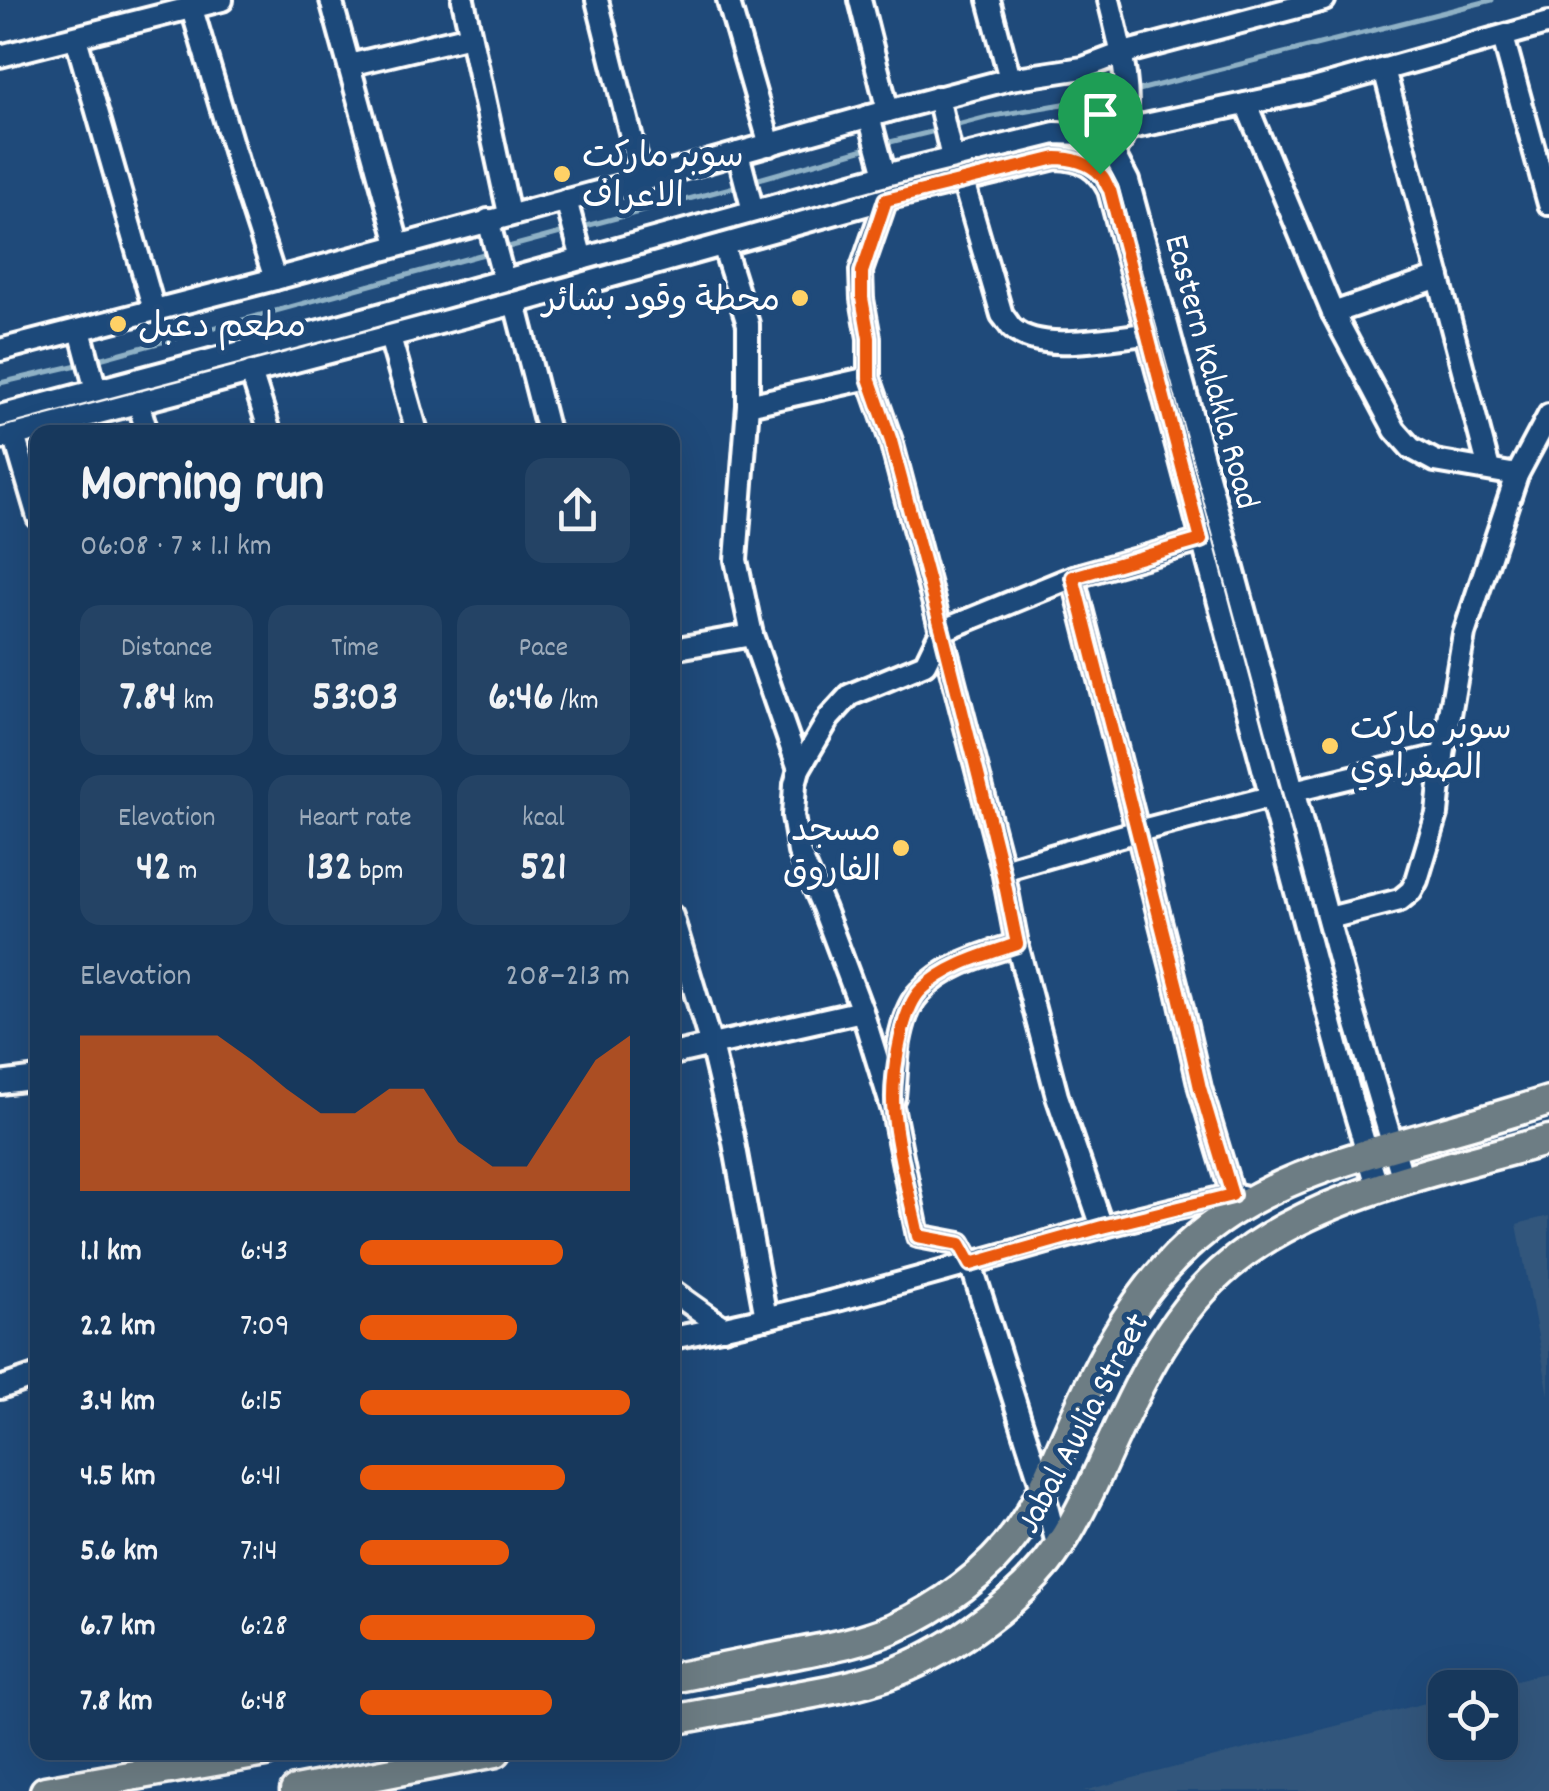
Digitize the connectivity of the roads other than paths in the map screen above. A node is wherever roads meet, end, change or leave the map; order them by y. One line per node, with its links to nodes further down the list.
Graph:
1 (222, 0): 10 (street)
2 (331, 0): 19 (street)
3 (463, 0): 14 (street)
4 (597, 0): 32 (street)
5 (728, 0): 26 (street)
6 (860, 0): 24 (street)
7 (989, 0): 21 (street)
8 (1109, 0): 17 (street)
9 (1324, 0): 12 (street)
10 (192, 8): 11 (street); 43 (street)
11 (141, 10): 16 (street)
12 (1252, 10): 17 (street)
13 (1549, 24): 15 (street)
14 (470, 36): 19 (street); 38 (street)
15 (1502, 37): 20 (street); 36 (street)
16 (76, 38): 18 (street); 46 (street)
17 (1120, 54): 21 (street); 25 (street)
18 (0, 56)
19 (349, 65): 39 (street)
20 (1384, 70): 23 (street); 42 (street)
21 (1010, 79): 22 (street)
22 (938, 97): 24 (street); 29 (street)
23 (1246, 104): 25 (street); 47 (street)
24 (878, 113): 26 (street); 31 (street)
25 (1126, 129): 28 (street)
26 (770, 145): 27 (street)
27 (738, 154): 32 (street); 37 (street)
28 (1116, 156): 29 (street); 30 (street); 75 (street, Eastern Kalakla Road)
29 (952, 158): 31 (street)
30 (1100, 174): 33 (street); 49 (street, Eastern Kalakla Road)
31 (885, 175): 37 (street)
32 (642, 180): 34 (street)
33 (963, 180): 35 (street); 49 (street)
34 (566, 200): 38 (street); 41 (street)
35 (886, 200): 40 (street); 53 (street)
36 (1549, 204)
37 (752, 211): 41 (street)
38 (498, 217): 39 (street); 44 (street)
39 (398, 244): 43 (street)
40 (723, 245): 45 (street); 56 (street)
41 (582, 259): 44 (street)
42 (1438, 277): 47 (street); 65 (street)
43 (276, 279): 46 (street)
44 (504, 280): 54 (street)
45 (515, 304): 50 (street); 63 (street)
46 (154, 310): 48 (street)
47 (1333, 313): 65 (street)
48 (80, 330): 51 (street); 54 (street)
49 (1147, 334): 68 (street, Eastern Kalakla Road)
50 (390, 337): 52 (street); 62 (street)
51 (0, 350)
52 (251, 372): 55 (street); 61 (street)
53 (869, 378): 56 (street); 70 (street)
54 (96, 390): 57 (street)
55 (138, 402): 59 (street); 60 (street)
56 (748, 405): 71 (street)
57 (0, 416)
58 (1549, 416): 66 (street)
59 (52, 425)
60 (145, 425)
61 (268, 425)
62 (415, 425)
63 (546, 425)
64 (7, 437): 67 (street)
65 (1489, 469): 66 (street)
66 (1516, 475): 73 (street)
67 (30, 496)
68 (1201, 540): 69 (street); 76 (street, Eastern Kalakla Road)
69 (1073, 577): 70 (street); 77 (street)
70 (942, 631): 74 (street); 78 (street)
71 (752, 635): 72 (street); 74 (street)
72 (680, 648)
73 (1444, 755): 75 (street); 79 (street)
74 (798, 769): 82 (street)
75 (1294, 790): 79 (street, Eastern Kalakla Road)
76 (1270, 797): 77 (street); 90 (street, Eastern Kalakla Road)
77 (1138, 831): 78 (street); 92 (street)
78 (1002, 870): 81 (street)
79 (1329, 918): 90 (street, Eastern Kalakla Road)
80 (680, 942): 83 (street)
81 (1017, 944): 88 (street); 93 (street)
82 (862, 1011): 83 (street); 88 (street)
83 (711, 1045): 84 (street); 96 (street)
84 (680, 1052)
85 (30, 1079): 86 (street)
86 (0, 1083)
87 (1549, 1101): 90 (highway, Jabal Awlia Street)
88 (893, 1111): 94 (street)
89 (1549, 1140): 91 (highway, Jabal Awlia Street)
90 (1380, 1150): 91 (street); 92 (highway, Jabal Awlia Street)
91 (1390, 1184): 102 (highway, Jabal Awlia Street)
92 (1243, 1196): 93 (street); 101 (highway, Jabal Awlia Street)
93 (1102, 1227): 94 (street)
94 (971, 1264): 96 (street); 101 (street)
95 (680, 1298): 97 (street)
96 (766, 1318): 97 (street)
97 (724, 1328): 98 (street)
98 (680, 1336)
99 (30, 1378): 100 (street)
100 (0, 1388)
101 (1043, 1491): 102 (street); 103 (highway, Jabal Awlia Street)
102 (1058, 1548): 104 (highway, Jabal Awlia Street)
103 (680, 1676)
104 (680, 1718)
105 (221, 1760): 107 (highway)
106 (455, 1760): 108 (highway)
107 (45, 1791)
108 (295, 1791)

